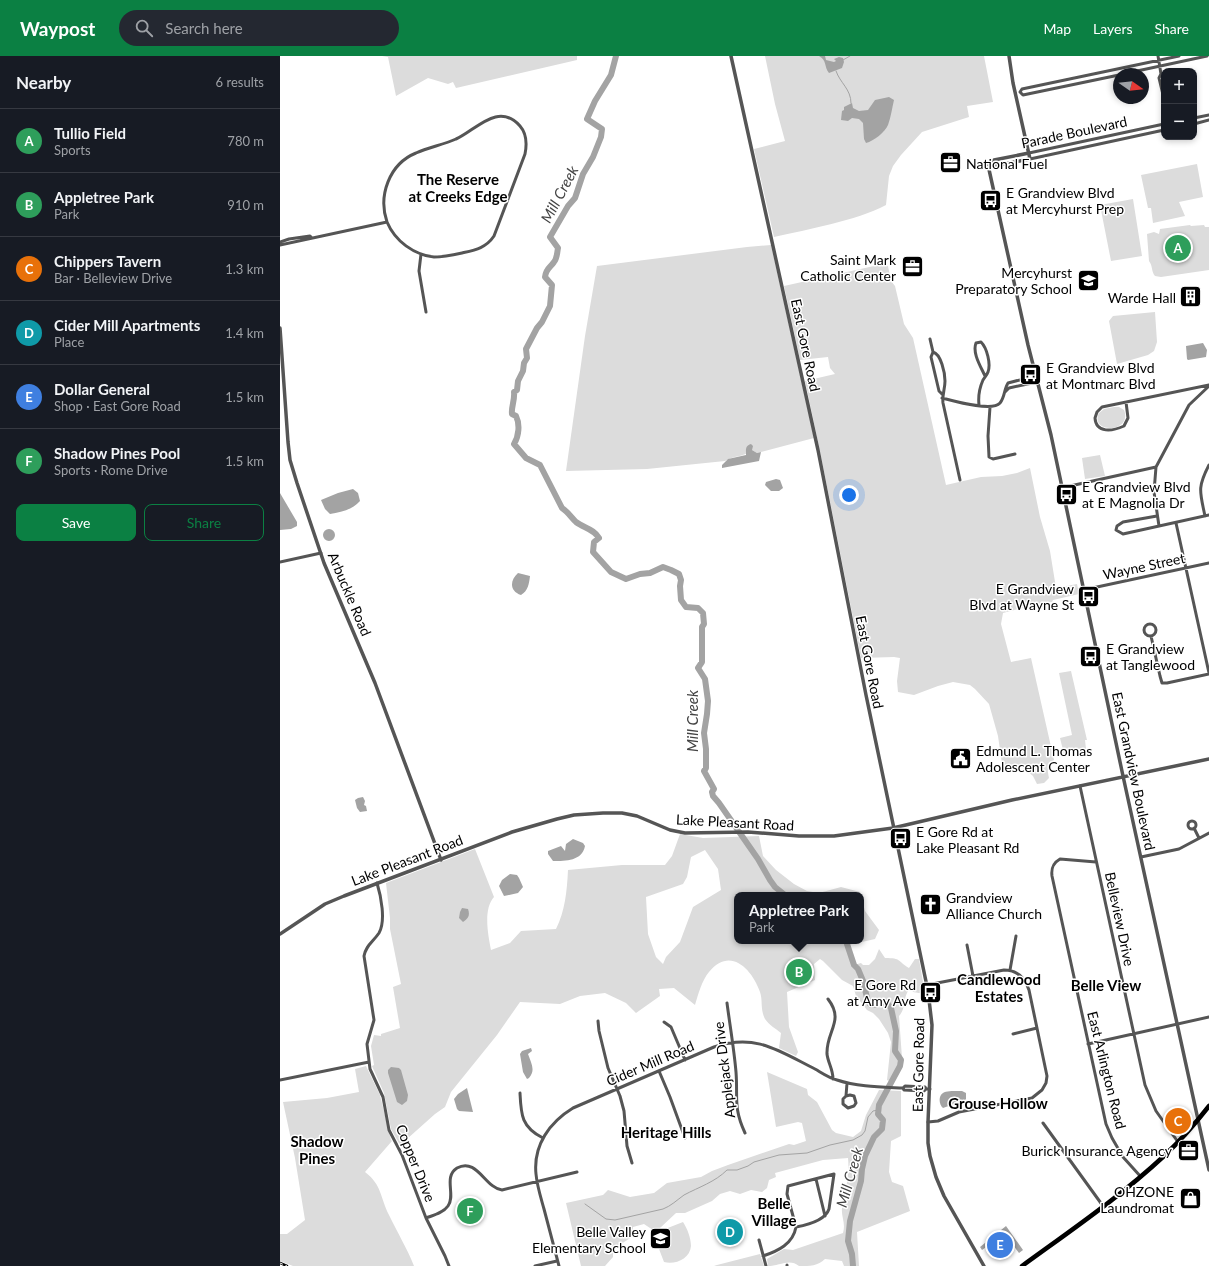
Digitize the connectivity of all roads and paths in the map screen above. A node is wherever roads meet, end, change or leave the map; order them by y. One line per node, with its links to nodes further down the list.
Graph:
1 (731, 56): 61 (street, East Gore Road)
2 (1009, 56): 13 (street)
3 (1158, 56): 6 (street)
4 (1179, 56): 6 (street)
5 (1207, 56): 7 (street)
6 (1159, 60): 7 (street); 13 (street)
7 (1160, 66): 8 (street); 9 (street)
8 (1149, 68)
9 (1161, 69)
10 (1113, 76): 13 (street)
11 (1161, 76): 12 (street)
12 (1161, 86)
13 (1018, 93): 20 (street)
14 (1209, 115): 15 (street)
15 (1197, 117)
16 (1209, 120): 17 (street)
17 (1197, 123)
18 (1161, 125): 20 (street, Parade Boulevard)
19 (1161, 131): 21 (street, Parade Boulevard)
20 (1029, 154): 21 (street); 22 (street, Parade Boulevard)
21 (1030, 159): 22 (street, Parade Boulevard)
22 (989, 165): 33 (street, East Grandview Boulevard)
23 (387, 222): 24 (street); 27 (street); 27 (street)
24 (312, 238): 25 (street); 26 (street)
25 (280, 242)
26 (280, 245)
27 (421, 254): 28 (street)
28 (426, 312)
29 (280, 328): 51 (street, Arbuckle Road)
30 (930, 339): 31 (street)
31 (933, 352): 37 (street); 37 (street)
32 (985, 376): 32 (street); 40 (street)
33 (1035, 376): 34 (street, East Grandview Boulevard); 36 (street)
34 (1037, 382): 36 (street); 46 (street, East Grandview Boulevard)
35 (1209, 385): 39 (street); 44 (street)
36 (1005, 392): 41 (street)
37 (942, 394): 38 (street)
38 (942, 398): 40 (street); 45 (street)
39 (1126, 402): 39 (street)
40 (979, 406): 41 (street)
41 (990, 407): 42 (street)
42 (1015, 454)
43 (1209, 465): 47 (street)
44 (1156, 467): 46 (street); 48 (street)
45 (960, 480)
46 (1061, 488): 55 (street, East Grandview Boulevard)
47 (1207, 515): 49 (street)
48 (1157, 516): 50 (street); 50 (street)
49 (1176, 523): 50 (street); 54 (street)
50 (1159, 526)
51 (321, 553): 52 (street); 66 (street, Arbuckle Road)
52 (280, 562)
53 (1209, 563): 54 (street, Wayne Street)
54 (1186, 568): 55 (street, Wayne Street); 57 (street)
55 (1083, 590): 59 (street, East Grandview Boulevard)
56 (1151, 636): 57 (street)
57 (1209, 673)
58 (1209, 759): 59 (street, Lake Pleasant Road)
59 (1123, 776): 60 (street, Lake Pleasant Road); 65 (street, East Grandview Boulevard)
60 (1080, 786): 61 (street, Lake Pleasant Road); 67 (street, Belleview Drive)
61 (894, 828): 66 (street, Lake Pleasant Road); 74 (street, East Gore Road)
62 (1194, 828): 64 (street)
63 (1209, 833): 64 (street)
64 (1199, 838): 65 (street)
65 (1141, 857): 80 (street, East Grandview Boulevard)
66 (440, 860): 68 (street, Lake Pleasant Road)
67 (1096, 862): 83 (street, Belleview Drive); 85 (street, East Arlington Road)
68 (377, 884): 69 (street, Lake Pleasant Road); 87 (street, Copper Drive)
69 (280, 934)
70 (1016, 936): 72 (street)
71 (967, 945): 73 (street)
72 (1010, 970): 73 (street); 81 (street)
73 (973, 976): 74 (street)
74 (927, 985): 92 (street, East Gore Road)
75 (828, 999): 89 (street)
76 (727, 1003): 84 (street, Applejack Drive)
77 (1209, 1018): 80 (street)
78 (598, 1021): 93 (street)
79 (664, 1022): 86 (street)
80 (1177, 1024): 83 (street); 97 (street, East Grandview Boulevard)
81 (1038, 1028): 82 (street); 98 (street)
82 (1013, 1034)
83 (1133, 1034): 85 (street); 103 (street, Belleview Drive)
84 (732, 1043): 86 (street, Cider Mill Road); 89 (street, Cider Mill Road); 100 (street, Applejack Drive)
85 (1088, 1044): 107 (street, East Arlington Road)
86 (685, 1060): 88 (street, Cider Mill Road)
87 (369, 1062): 90 (street); 112 (street, Copper Drive)
88 (659, 1072): 93 (street, Cider Mill Road); 102 (street)
89 (833, 1079): 91 (street, Cider Mill Road)
90 (280, 1080)
91 (847, 1083): 92 (street, Cider Mill Road); 95 (street)
92 (928, 1089): 98 (street, East Gore Road)
93 (617, 1090): 101 (street, Cider Mill Road); 104 (street)
94 (520, 1093): 101 (street)
95 (846, 1096): 95 (street)
96 (1209, 1106): 97 (main road)
97 (1198, 1120): 103 (main road); 105 (street, East Grandview Boulevard)
98 (928, 1122): 121 (street, East Gore Road)
99 (1043, 1123): 110 (street)
100 (745, 1133)
101 (543, 1138): 109 (street, Cider Mill Road)
102 (685, 1138)
103 (1178, 1142): 107 (main road)
104 (632, 1163)
105 (1209, 1170)
106 (577, 1172): 109 (street)
107 (1141, 1176): 110 (main road)
108 (816, 1179): 111 (street); 111 (street); 113 (street)
109 (537, 1182): 112 (street); 116 (street, Cider Mill Road)
110 (1103, 1206): 122 (main road)
111 (825, 1216): 113 (street)
112 (426, 1218): 117 (street, Copper Drive)
113 (796, 1227): 115 (street)
114 (759, 1240): 115 (street)
115 (763, 1256): 120 (street)
116 (557, 1261): 118 (street); 119 (street, Cider Mill Road)
117 (449, 1266)
118 (535, 1266)
119 (559, 1266)
120 (766, 1266)
121 (984, 1266)
122 (1022, 1266)

